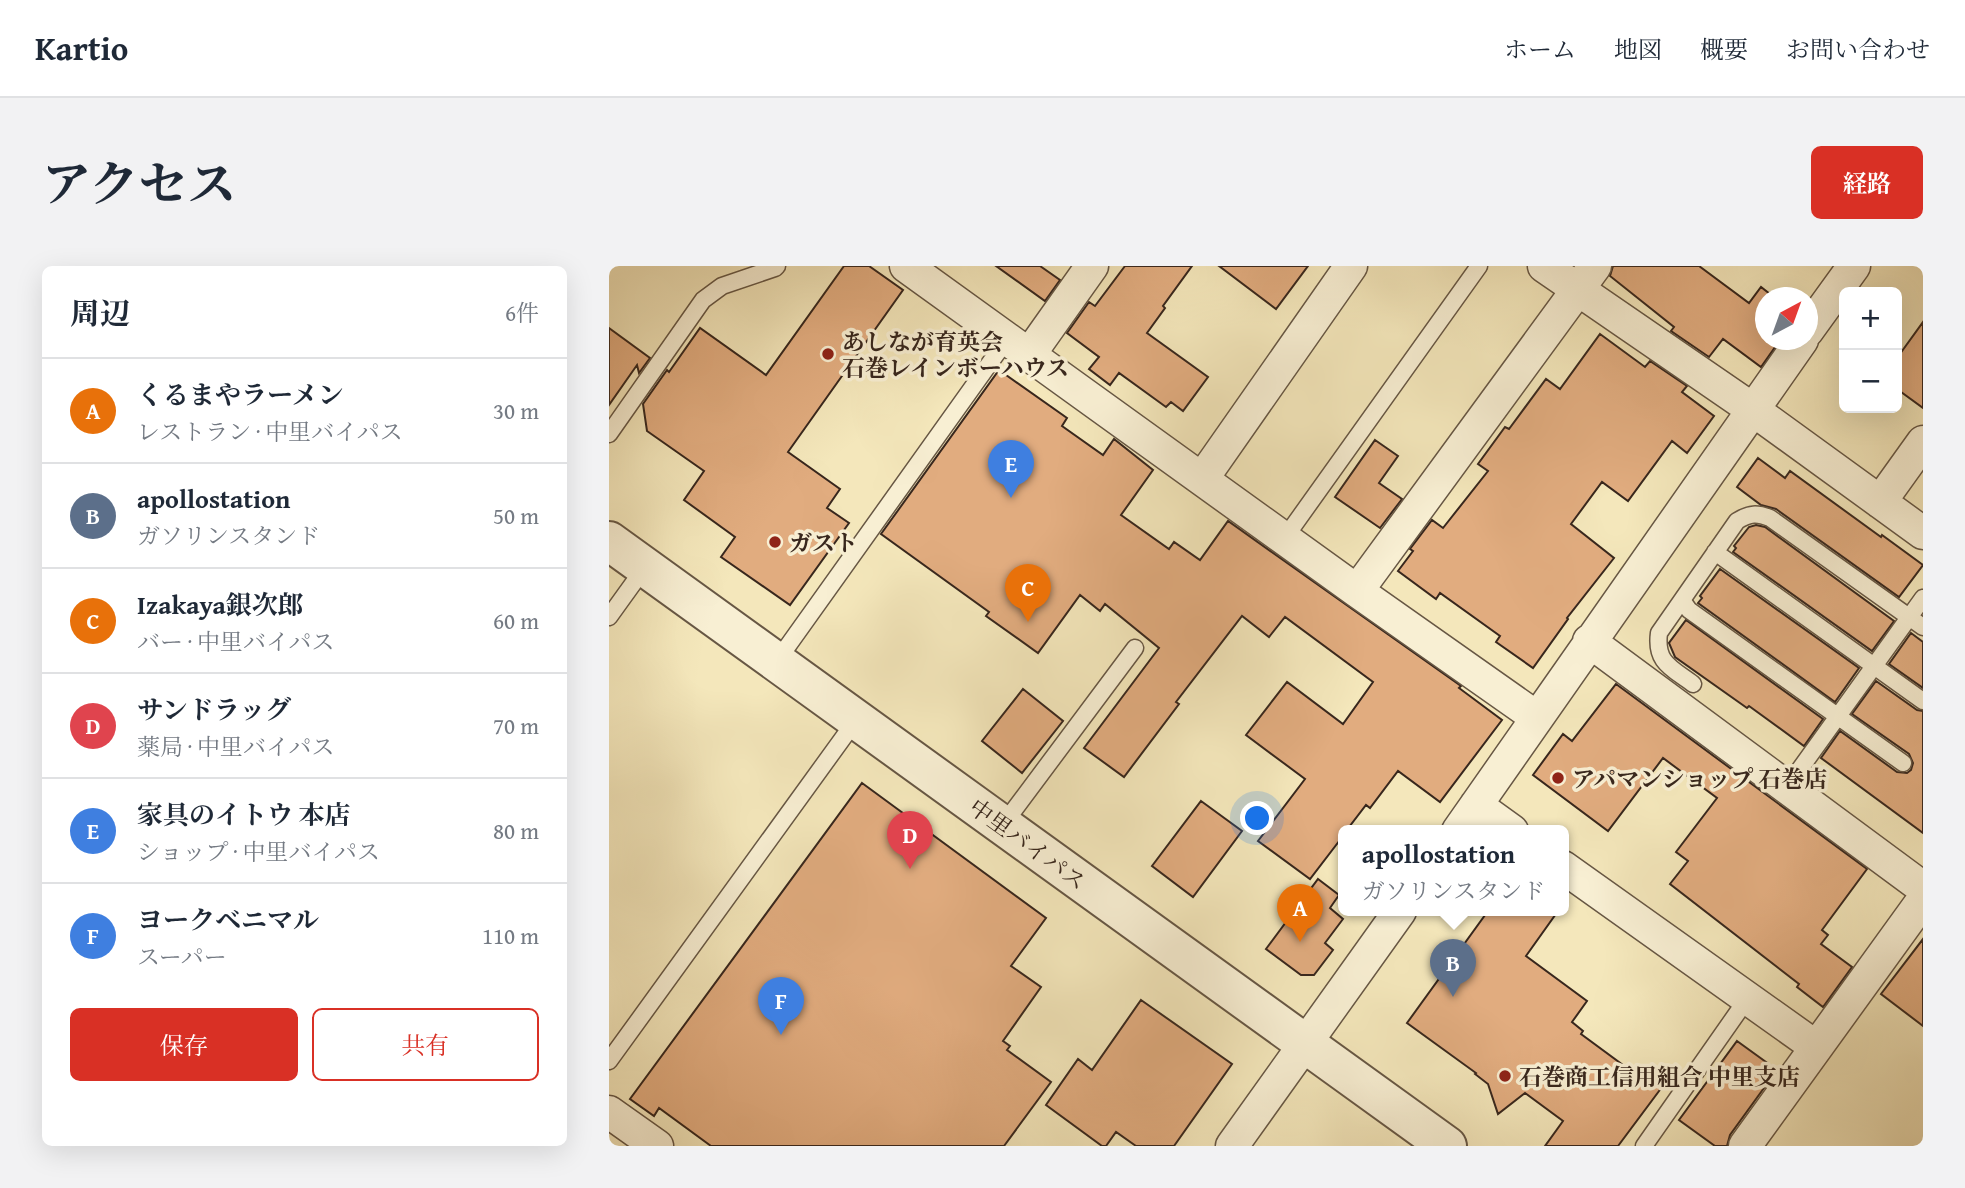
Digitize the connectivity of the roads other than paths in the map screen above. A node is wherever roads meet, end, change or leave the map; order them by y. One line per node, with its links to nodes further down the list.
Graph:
1 (776, 266): 13 (lane)
2 (906, 266): 10 (street)
3 (1092, 266): 10 (street)
4 (1351, 266): 15 (street)
5 (1479, 266): 18 (lane)
6 (1543, 266): 8 (street)
7 (1854, 266): 9 (street)
8 (1587, 278): 12 (street); 22 (street)
9 (1818, 317)
10 (1018, 347): 15 (street); 30 (lane)
11 (1795, 350): 12 (street)
12 (1752, 410): 16 (street); 28 (street)
13 (609, 434)
14 (1923, 442): 16 (street)
15 (1202, 479): 18 (street)
16 (1880, 502): 17 (street)
17 (1923, 533)
18 (1284, 538): 22 (street)
19 (609, 541): 21 (street, 中里バイパス)
20 (1715, 552): 24 (lane); 26 (lane); 31 (lane)
21 (645, 567): 25 (lane); 30 (street, 中里バイパス)
22 (1357, 591): 34 (street)
23 (1923, 598): 26 (lane)
24 (1682, 600): 32 (lane); 35 (lane)
25 (609, 617)
26 (1909, 617): 27 (lane); 31 (lane)
27 (1923, 627)
28 (1589, 641): 34 (street); 38 (street)
29 (1135, 648): 42 (lane)
30 (776, 662): 36 (street, 中里バイパス)
31 (1874, 665): 33 (lane); 35 (lane)
32 (1693, 684)
33 (1923, 701)
34 (1536, 717): 39 (street)
35 (1837, 717): 37 (lane); 38 (lane)
36 (856, 720): 42 (street, 中里バイパス); 50 (lane)
37 (1903, 763)
38 (1787, 787): 44 (street)
39 (1476, 805): 40 (street); 41 (street)
40 (1462, 825)
41 (1504, 825)
42 (1002, 826): 48 (street, 中里バイパス)
43 (1569, 871): 47 (street)
44 (1923, 888)
45 (1923, 900): 49 (street)
46 (1396, 916): 48 (street)
47 (1747, 999): 49 (street); 55 (lane)
48 (1306, 1044): 53 (street); 54 (street, 中里バイパス)
49 (1816, 1048): 56 (street)
50 (609, 1061)
51 (609, 1112): 52 (street)
52 (657, 1146)
53 (1232, 1146)
54 (1447, 1146)
55 (1644, 1146)
56 (1745, 1146)

